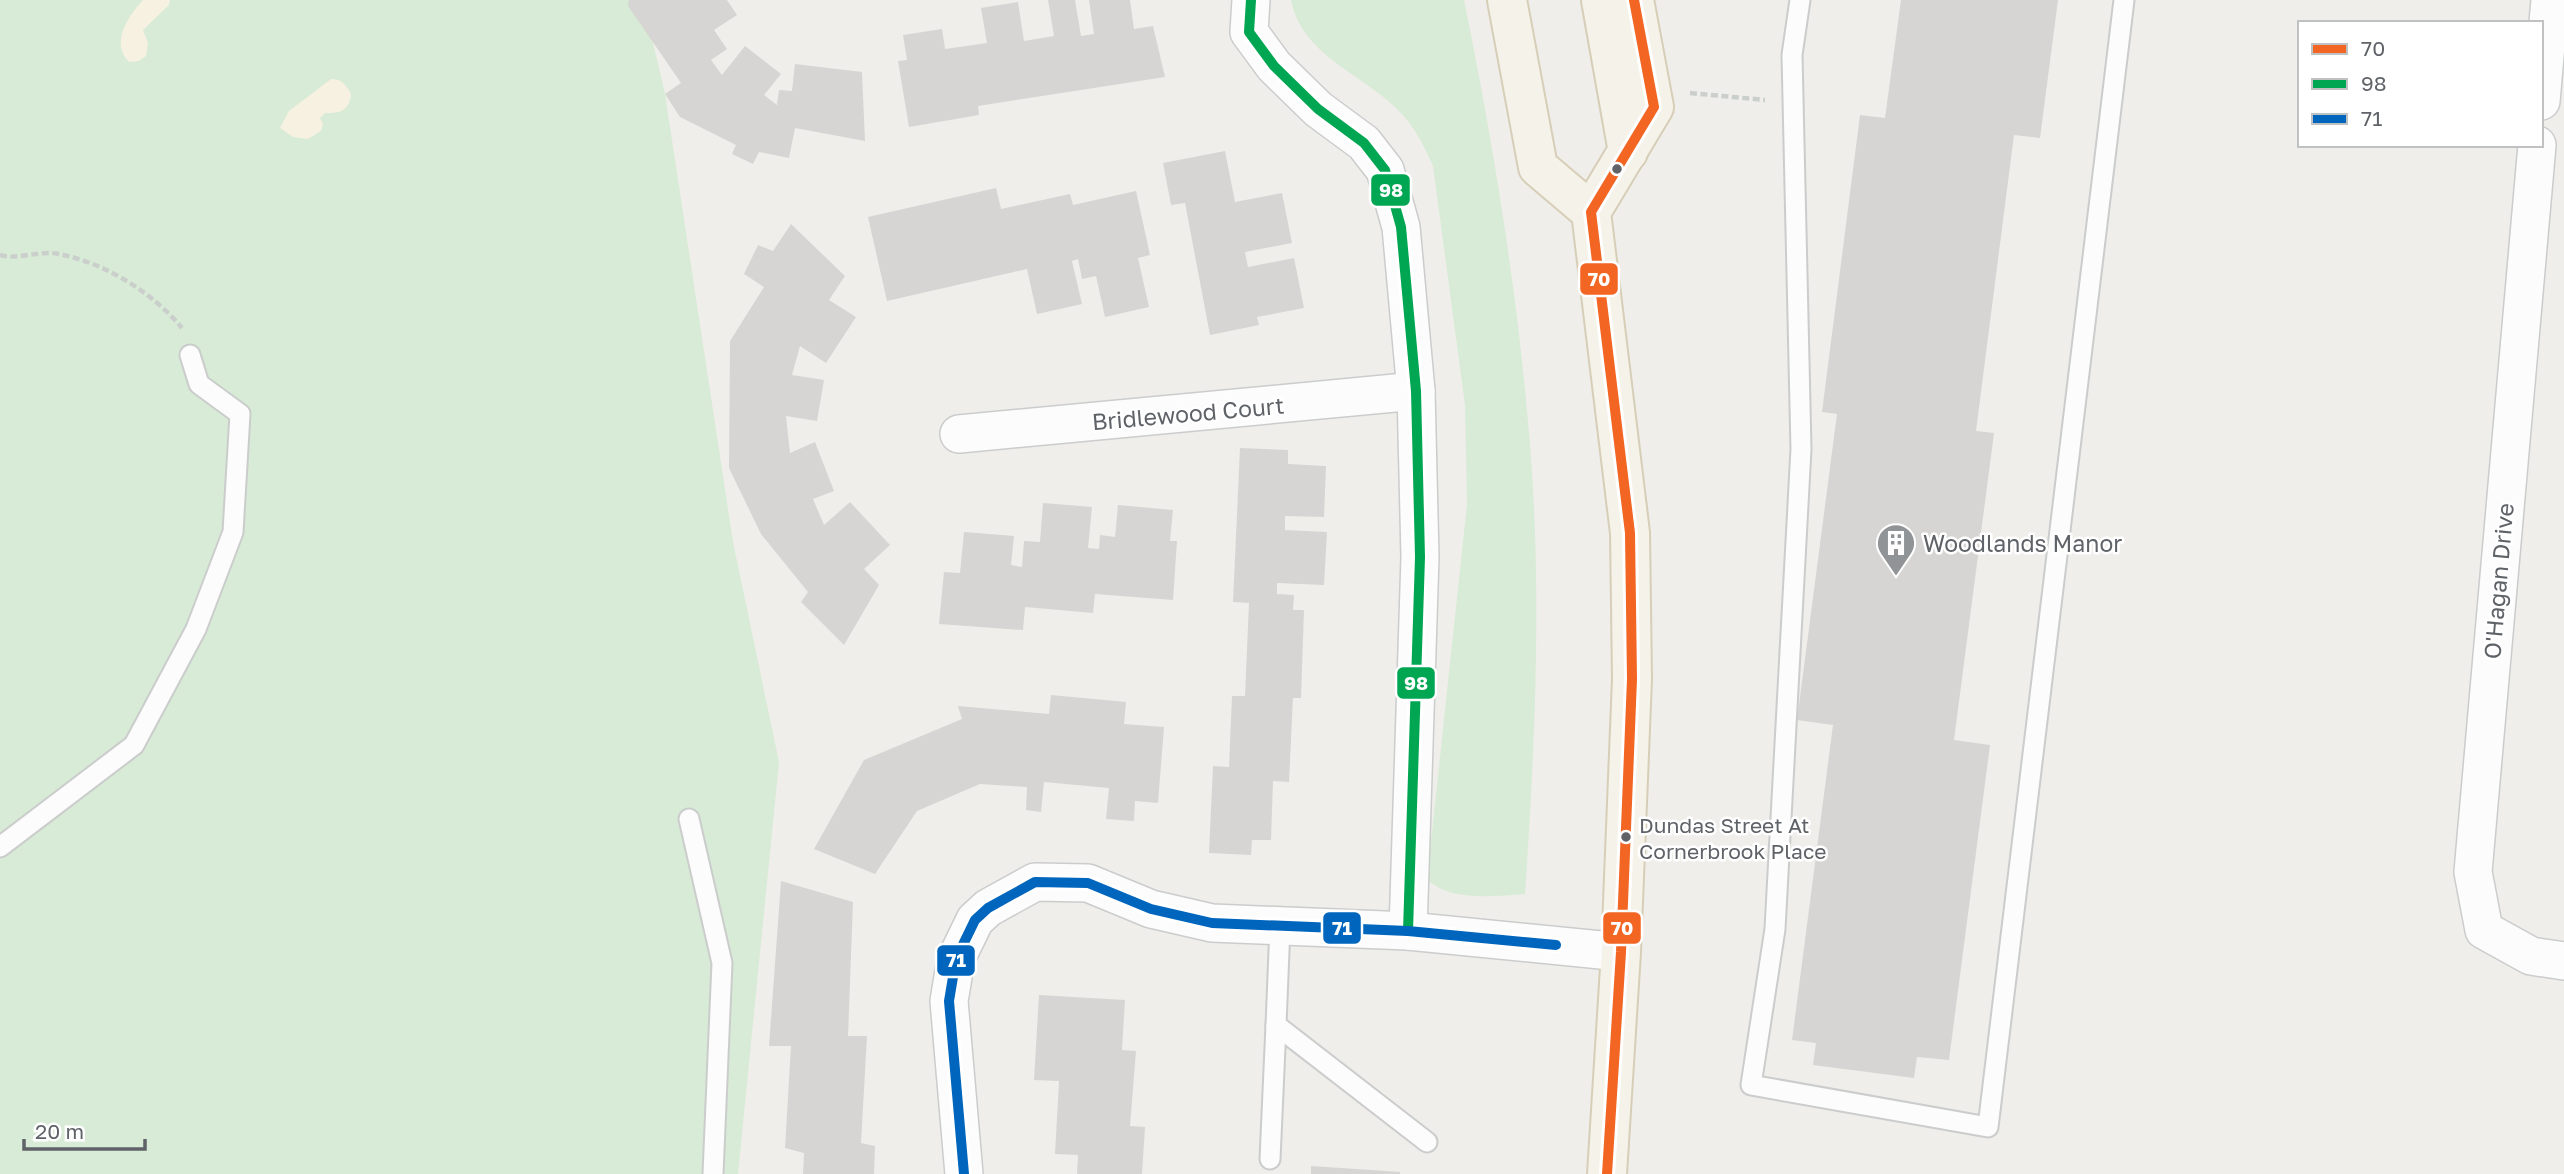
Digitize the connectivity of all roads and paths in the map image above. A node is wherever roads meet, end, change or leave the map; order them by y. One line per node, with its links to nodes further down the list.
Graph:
1 (1251, 0): 16 (street)
2 (1507, 0): 13 (main road)
3 (1601, 0): 12 (main road)
4 (1634, 0): 12 (main road)
5 (1800, 0): 10 (lane)
6 (2124, 0): 10 (lane)
7 (2550, 0): 8 (street)
8 (2543, 79)
9 (1688, 93): 10 (path)
10 (1794, 102)
11 (2537, 147): 23 (street, O'Hagan Drive)
12 (1628, 152): 13 (main road)
13 (1591, 212): 22 (main road)
14 (0, 255): 15 (path)
15 (190, 355): 19 (lane)
16 (1416, 391): 17 (street, Bridlewood Court); 21 (street)
17 (959, 434)
18 (689, 819): 27 (lane)
19 (0, 847)
20 (1280, 926): 21 (street); 24 (lane); 28 (street)
21 (1408, 931): 22 (street)
22 (1621, 952): 29 (main road)
23 (2564, 961)
24 (1276, 1025): 25 (lane); 26 (lane)
25 (1427, 1142)
26 (1270, 1159)
27 (713, 1174)
28 (964, 1174)
29 (1606, 1174)

